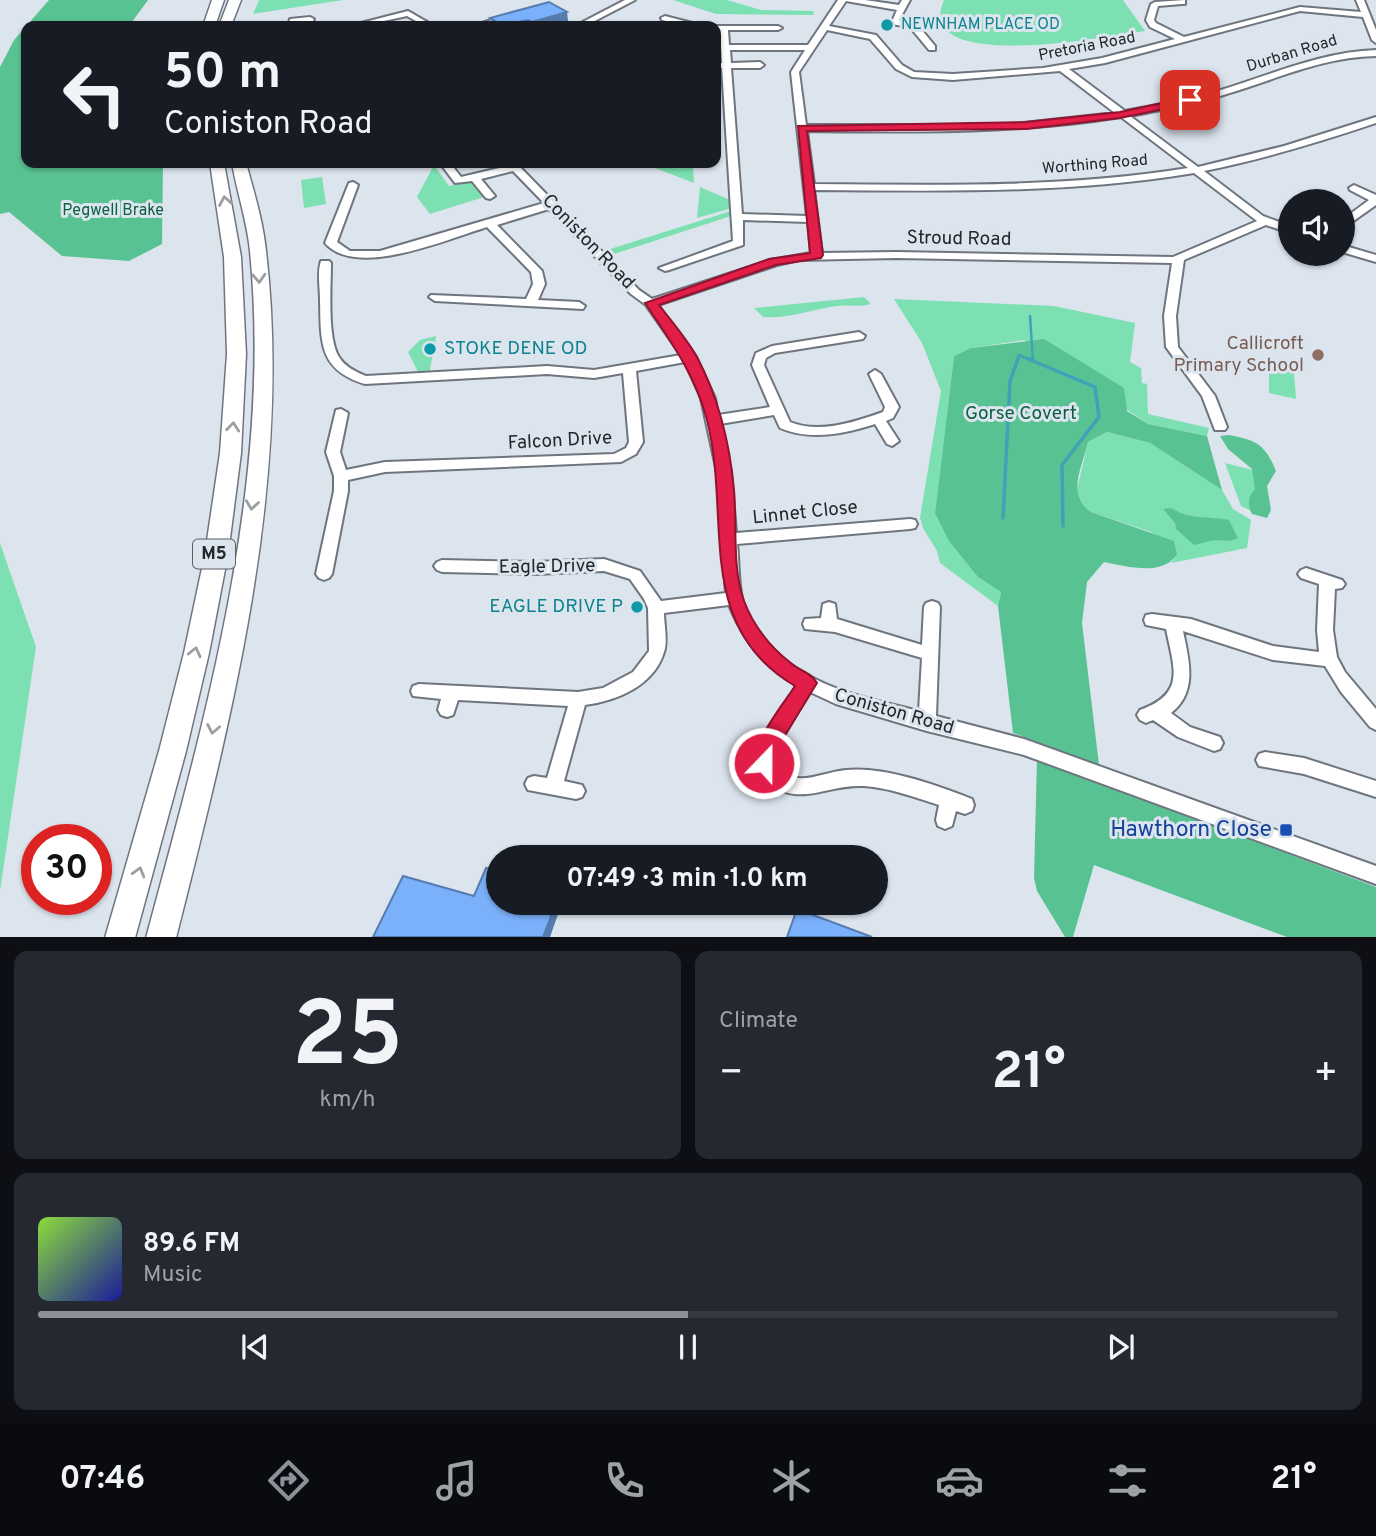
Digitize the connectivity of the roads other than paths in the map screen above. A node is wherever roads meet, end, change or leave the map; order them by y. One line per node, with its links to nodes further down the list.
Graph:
1 (218, 0): 15 (highway)
2 (235, 0): 16 (highway)
3 (631, 0): 21 (street)
4 (842, 0): 23 (street)
5 (849, 0): 9 (street)
6 (1360, 0): 12 (street)
7 (1145, 1): 10 (street)
8 (1182, 2): 10 (street)
9 (904, 4): 31 (street)
10 (1155, 4): 27 (street)
11 (524, 12): 20 (street)
12 (1367, 15): 27 (street, Pretoria Road); 28 (street)
13 (665, 18): 22 (street)
14 (310, 19): 17 (street)
15 (211, 21)
16 (228, 21)
17 (293, 21)
18 (374, 21): 19 (street)
19 (422, 21)
20 (493, 21)
21 (589, 21)
22 (676, 21)
23 (824, 27): 30 (street); 35 (street, Pretoria Road)
24 (721, 28): 25 (street)
25 (778, 28)
26 (721, 31): 29 (street)
27 (1183, 40): 35 (street, Pretoria Road)
28 (1376, 40)
29 (726, 47): 30 (street); 34 (street)
30 (810, 48): 38 (street)
31 (932, 48)
32 (1376, 53): 36 (street, Durban Road)
33 (760, 65): 34 (street)
34 (721, 66): 53 (street)
35 (1062, 68): 36 (street)
36 (1120, 115): 38 (street, Durban Road); 44 (street)
37 (1376, 120): 44 (street, Worthing Road)
38 (802, 128): 46 (street)
39 (218, 168): 107 (highway, M5, one-way to 39)
40 (240, 168): 108 (highway, M5, one-way to 108)
41 (449, 168): 45 (street)
42 (504, 168): 45 (street)
43 (516, 168): 51 (street, Coniston Road)
44 (1194, 171): 46 (street, Worthing Road); 55 (street)
45 (475, 178): 49 (street)
46 (809, 187): 54 (street)
47 (347, 188): 56 (street)
48 (1354, 188): 50 (street)
49 (490, 196)
50 (1376, 199): 52 (street)
51 (553, 204): 56 (street); 67 (street, Coniston Road)
52 (1355, 214)
53 (737, 217): 54 (street); 63 (street)
54 (812, 219): 59 (street)
55 (1265, 221): 57 (street); 60 (street, Stroud Road)
56 (489, 223): 65 (street)
57 (1278, 226)
58 (1355, 252): 61 (street)
59 (817, 255): 60 (street, Stroud Road); 67 (street, Stroud Road)
60 (1179, 259): 76 (street)
61 (1376, 259)
62 (330, 267): 70 (street)
63 (664, 267)
64 (434, 299): 65 (street)
65 (531, 302): 66 (street)
66 (572, 302)
67 (651, 303): 69 (street, Coniston Road)
68 (860, 337): 72 (street)
69 (690, 357): 70 (street); 75 (street, Coniston Road)
70 (629, 369): 78 (street, Falcon Drive)
71 (875, 374): 74 (street)
72 (776, 410): 74 (street); 75 (street)
73 (341, 412): 78 (street)
74 (878, 419): 77 (street)
75 (714, 420): 80 (street, Coniston Road)
76 (1220, 427)
77 (892, 441)
78 (341, 476): 81 (street)
79 (910, 524): 80 (street, Linnet Close)
80 (729, 539): 84 (street, Coniston Road)
81 (330, 566)
82 (442, 566): 86 (street, Eagle Drive)
83 (1306, 574): 91 (street)
84 (734, 598): 86 (street); 92 (street, Coniston Road)
85 (932, 607): 90 (street)
86 (656, 608): 94 (street, Eagle Drive)
87 (1152, 620): 88 (street)
88 (1173, 623): 91 (street); 97 (street)
89 (811, 624): 90 (street)
90 (931, 654): 96 (street)
91 (1330, 660): 95 (street)
92 (807, 683): 96 (street, Coniston Road); 99 (street)
93 (419, 691): 94 (street, Eagle Drive)
94 (578, 699): 102 (street)
95 (1376, 722)
96 (927, 723): 106 (street, Coniston Road)
97 (1214, 743)
98 (1265, 760): 103 (street)
99 (766, 772): 100 (street); 105 (street)
100 (748, 778)
101 (534, 784): 102 (street)
102 (553, 787): 104 (street)
103 (1376, 789)
104 (576, 791)
105 (944, 820)
106 (1376, 875)
107 (120, 937)
108 (161, 937)

